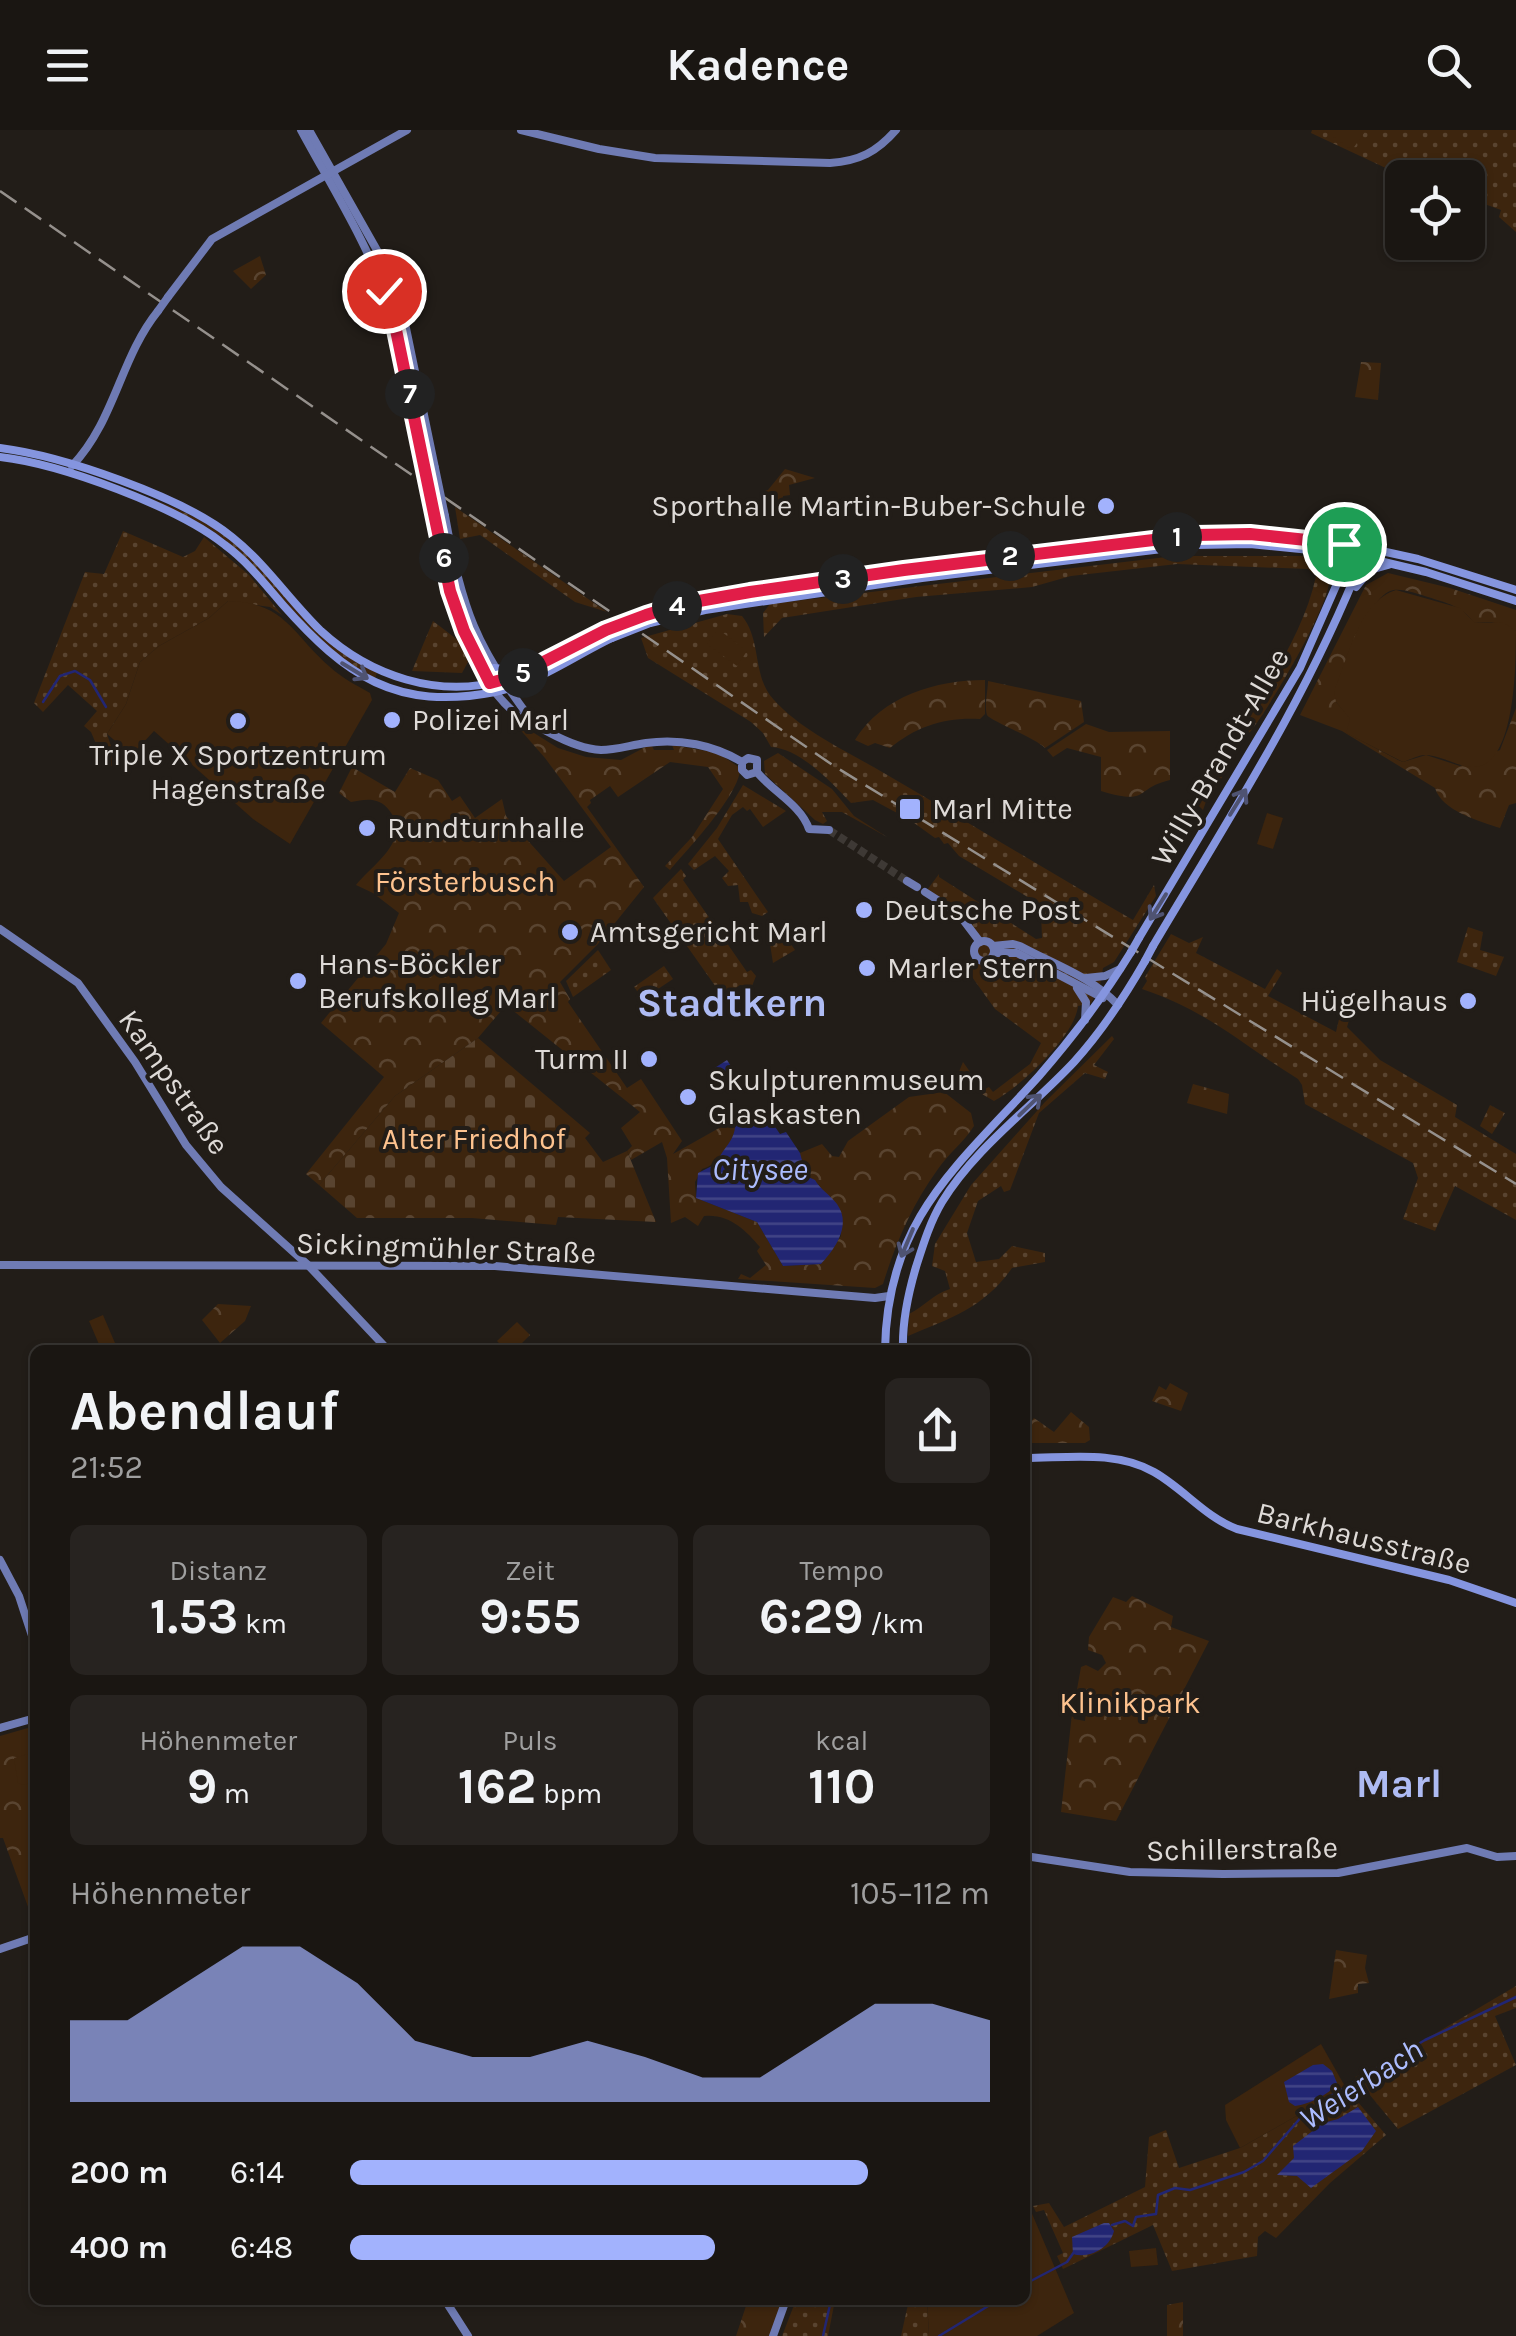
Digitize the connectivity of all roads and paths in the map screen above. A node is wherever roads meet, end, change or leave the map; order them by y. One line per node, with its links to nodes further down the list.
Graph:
1 (301, 130): 6 (street)
2 (309, 130): 6 (street)
3 (408, 130): 6 (street)
4 (521, 130): 5 (street)
5 (896, 130)
6 (329, 172): 9 (street, bridge); 10 (street, bridge)
7 (0, 448): 9 (main road)
8 (0, 458): 25 (main road, one-way to 25)
9 (72, 466): 23 (main road)
10 (440, 517): 22 (street); 23 (street)
11 (1302, 548): 13 (main road); 17 (main road); 19 (main road)
12 (1367, 548): 13 (main road); 14 (main road, Willy-Brandt-Allee); 16 (main road)
13 (1352, 550): 14 (main road); 17 (main road, Willy-Brandt-Allee); 19 (main road)
14 (1363, 558): 15 (main road); 20 (main road, Willy-Brandt-Allee)
15 (1392, 564): 18 (main road); 20 (main road)
16 (1516, 590)
17 (1335, 594): 32 (main road, Willy-Brandt-Allee, one-way to 32, bridge)
18 (1516, 601)
19 (648, 619): 21 (main road, bridge)
20 (1339, 619): 36 (main road, Willy-Brandt-Allee, one-way to 20, bridge)
21 (609, 634): 22 (main road); 24 (main road)
22 (494, 668): 24 (street)
23 (490, 683): 24 (main road); 25 (street)
24 (504, 685): 25 (main road); 26 (street)
25 (497, 692): 26 (street)
26 (536, 725): 27 (street)
27 (830, 830)
28 (907, 881): 30 (street)
29 (0, 930): 38 (street, Kampstraße)
30 (980, 942): 31 (street); 31 (street)
31 (994, 950): 33 (street); 34 (street)
32 (1120, 970): 33 (street); 35 (main road, Willy-Brandt-Allee)
33 (1083, 978): 35 (street)
34 (1074, 985): 35 (street); 37 (street)
35 (1106, 991): 36 (street); 37 (main road, Willy-Brandt-Allee)
36 (1118, 1005): 47 (main road, Willy-Brandt-Allee, one-way to 36)
37 (1085, 1020): 44 (main road, Willy-Brandt-Allee, one-way to 44)
38 (288, 1246): 40 (street, Kampstraße); 41 (street)
39 (0, 1265): 41 (street, Sickingmühler Straße)
40 (308, 1265): 41 (street, Sickingmühler Straße); 42 (street, Sickingmühler Straße); 43 (street, Kampstraße)
41 (282, 1266)
42 (336, 1266): 43 (street); 44 (street, Sickingmühler Straße)
43 (326, 1284): 45 (street, Kampstraße)
44 (888, 1296): 46 (main road, Willy-Brandt-Allee)
45 (383, 1345)
46 (884, 1345)
47 (903, 1345)
48 (1030, 1458): 50 (main road, Barkhausstraße)
49 (0, 1560): 51 (street)
50 (1516, 1602)
51 (30, 1629)
52 (30, 1719): 53 (street)
53 (0, 1728)
54 (1516, 1856): 55 (street, Schillerstraße)
55 (1030, 1857)
56 (30, 1939): 57 (street)
57 (0, 1949)
58 (448, 2305): 60 (street)
59 (784, 2305): 61 (street)
60 (468, 2336)
61 (772, 2336)

